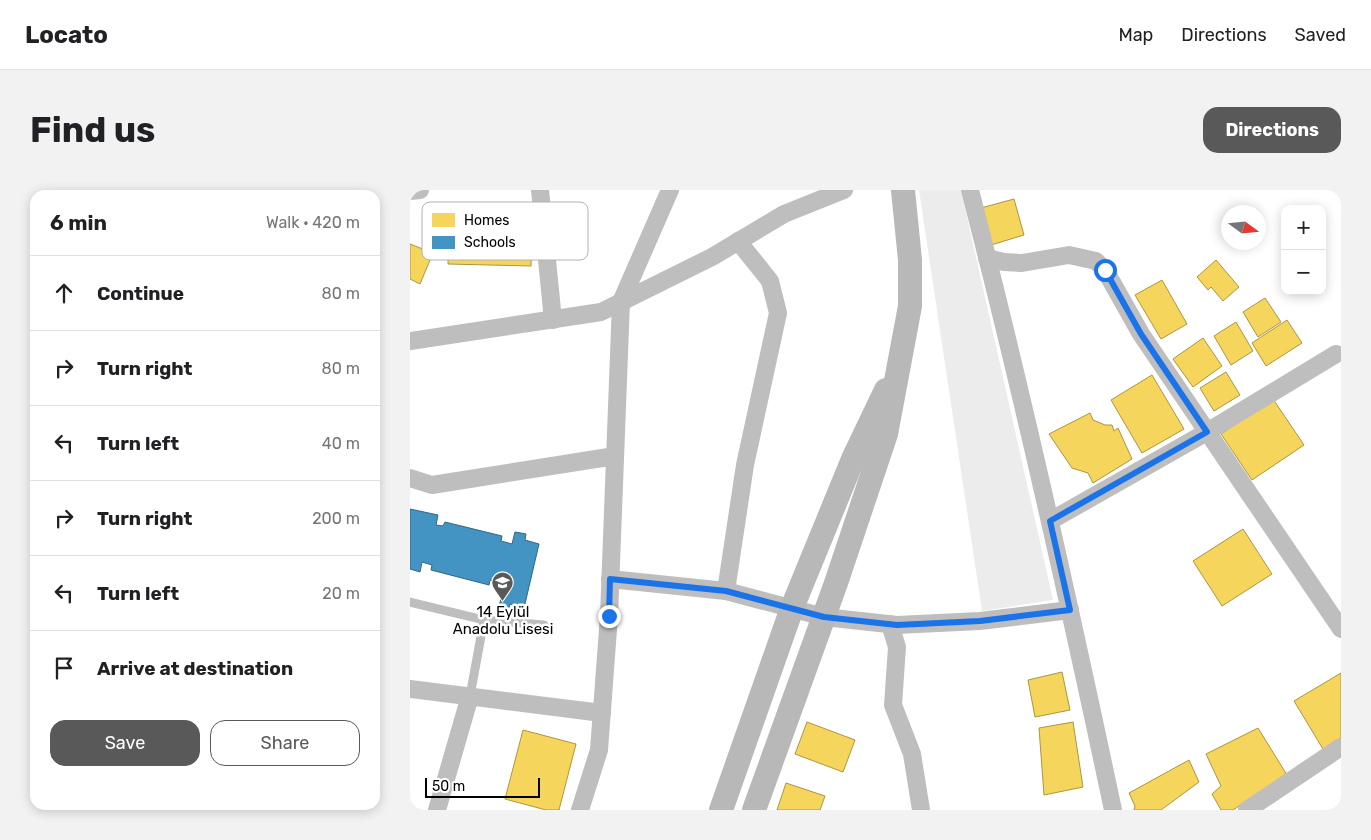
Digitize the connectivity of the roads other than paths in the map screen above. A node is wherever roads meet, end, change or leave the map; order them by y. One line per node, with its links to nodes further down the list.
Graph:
1 (420, 190): 6 (street)
2 (670, 190): 10 (street)
3 (844, 190): 7 (street)
4 (903, 190): 14 (street)
5 (970, 190): 8 (street)
6 (410, 191)
7 (738, 241): 10 (street); 20 (street)
8 (987, 258): 15 (street); 18 (street)
9 (547, 260): 11 (street)
10 (621, 302): 11 (street); 16 (street)
11 (553, 320): 12 (street)
12 (410, 341)
13 (1336, 354): 15 (street)
14 (899, 364): 22 (street); 24 (street)
15 (1207, 432): 18 (street); 28 (street)
16 (615, 456): 17 (street); 19 (street)
17 (410, 478)
18 (1050, 521): 23 (street)
19 (610, 579): 20 (street); 31 (street)
20 (726, 591): 22 (street)
21 (410, 602): 25 (lane)
22 (792, 608): 24 (street); 35 (street)
23 (1070, 610): 26 (street); 38 (street)
24 (824, 617): 26 (street); 36 (street)
25 (484, 620): 27 (lane); 30 (lane)
26 (890, 624): 37 (street)
27 (544, 625)
28 (1341, 629)
29 (410, 689): 30 (street)
30 (470, 696): 31 (street); 33 (street)
31 (602, 712): 34 (street)
32 (1341, 748): 39 (street)
33 (437, 810)
34 (580, 810)
35 (721, 810)
36 (754, 810)
37 (921, 810)
38 (1113, 810)
39 (1247, 810)

